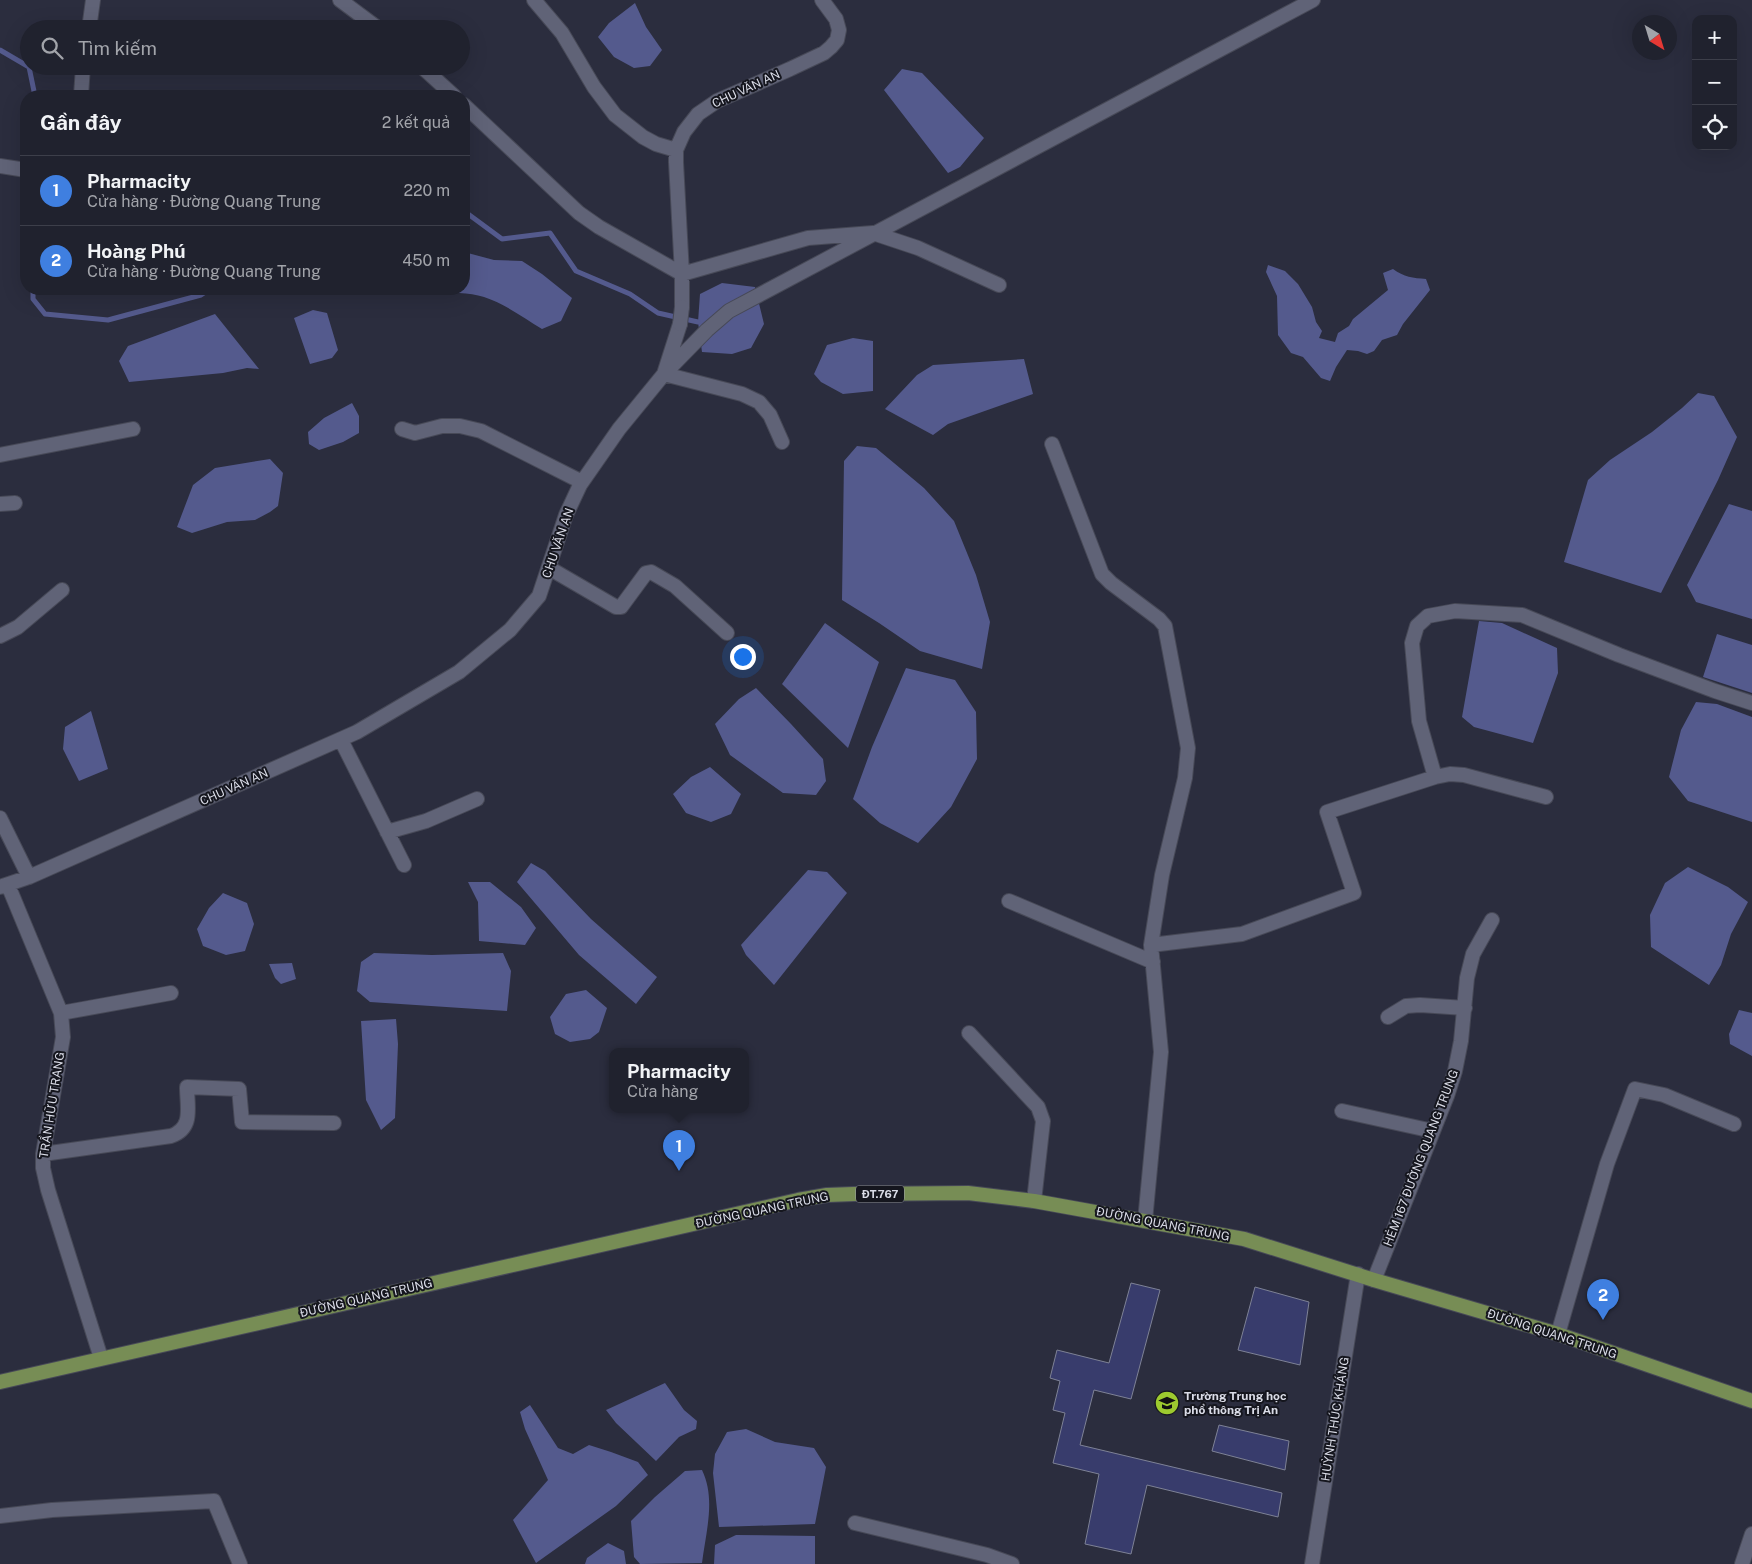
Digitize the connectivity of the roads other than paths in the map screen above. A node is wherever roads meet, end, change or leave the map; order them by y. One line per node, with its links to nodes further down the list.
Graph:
1 (93, 0): 6 (street)
2 (340, 0): 7 (street)
3 (534, 0): 13 (street)
4 (822, 0): 13 (street, CHU VĂN AN)
5 (1313, 0): 16 (street)
6 (90, 20)
7 (367, 20)
8 (83, 75): 10 (street)
9 (432, 75): 11 (street)
10 (82, 90)
11 (448, 90)
12 (470, 111): 17 (street)
13 (676, 150): 17 (street, CHU VĂN AN)
14 (0, 166): 15 (street)
15 (20, 169)
16 (873, 233): 17 (street); 18 (street); 19 (street)
17 (682, 274): 19 (street, CHU VĂN AN)
18 (999, 285)
19 (664, 374): 22 (street); 25 (street, CHU VĂN AN)
20 (133, 428): 24 (street)
21 (402, 429): 25 (street)
22 (782, 442)
23 (1052, 444): 44 (street)
24 (0, 455)
25 (582, 482): 28 (street, CHU VĂN AN)
26 (15, 503): 27 (street)
27 (0, 504)
28 (549, 568): 30 (street); 33 (street, CHU VĂN AN)
29 (62, 590): 31 (street)
30 (727, 633)
31 (0, 636)
32 (1752, 703): 34 (street)
33 (341, 740): 38 (street); 40 (street, CHU VĂN AN)
34 (1435, 777): 35 (street); 44 (street)
35 (1546, 798)
36 (477, 799): 38 (street)
37 (0, 818): 40 (street)
38 (387, 832): 39 (street)
39 (404, 865)
40 (29, 877): 41 (street, CHU VĂN AN)
41 (4, 886): 48 (street, TRẦN HỮU TRANG)
42 (1009, 901): 45 (street)
43 (1492, 920): 47 (street, HẺM 167 ĐƯỜNG QUANG TRUNG)
44 (1151, 945): 45 (street)
45 (1153, 962): 57 (street)
46 (171, 993): 48 (street)
47 (1465, 1008): 49 (street); 54 (street, HẺM 167 ĐƯỜNG QUANG TRUNG)
48 (60, 1013): 55 (street, TRẦN HỮU TRANG)
49 (1388, 1017)
50 (968, 1033): 56 (street)
51 (1342, 1110): 54 (street)
52 (334, 1123): 55 (street)
53 (1734, 1124): 60 (street)
54 (1433, 1131): 59 (street, HẺM 167 ĐƯỜNG QUANG TRUNG)
55 (43, 1154): 61 (street, TRẦN HỮU TRANG)
56 (1034, 1201): 57 (main road, ĐƯỜNG QUANG TRUNG / ĐT.767); 61 (main road, ĐƯỜNG QUANG TRUNG / ĐT.767)
57 (1145, 1221): 58 (main road, ĐƯỜNG QUANG TRUNG / ĐT.767)
58 (1358, 1274): 59 (main road, ĐƯỜNG QUANG TRUNG / ĐT.767); 69 (street, HUỲNH THÚC KHÁNG)
59 (1374, 1280): 60 (main road, ĐƯỜNG QUANG TRUNG / ĐT.767)
60 (1558, 1334): 63 (main road, ĐƯỜNG QUANG TRUNG / ĐT.767)
61 (101, 1358): 62 (main road, ĐƯỜNG QUANG TRUNG / ĐT.767)
62 (0, 1382)
63 (1752, 1400)
64 (0, 1516): 67 (street)
65 (855, 1524): 68 (street)
66 (1752, 1534): 70 (street)
67 (240, 1564)
68 (1012, 1564)
69 (1312, 1564)
70 (1742, 1564)

